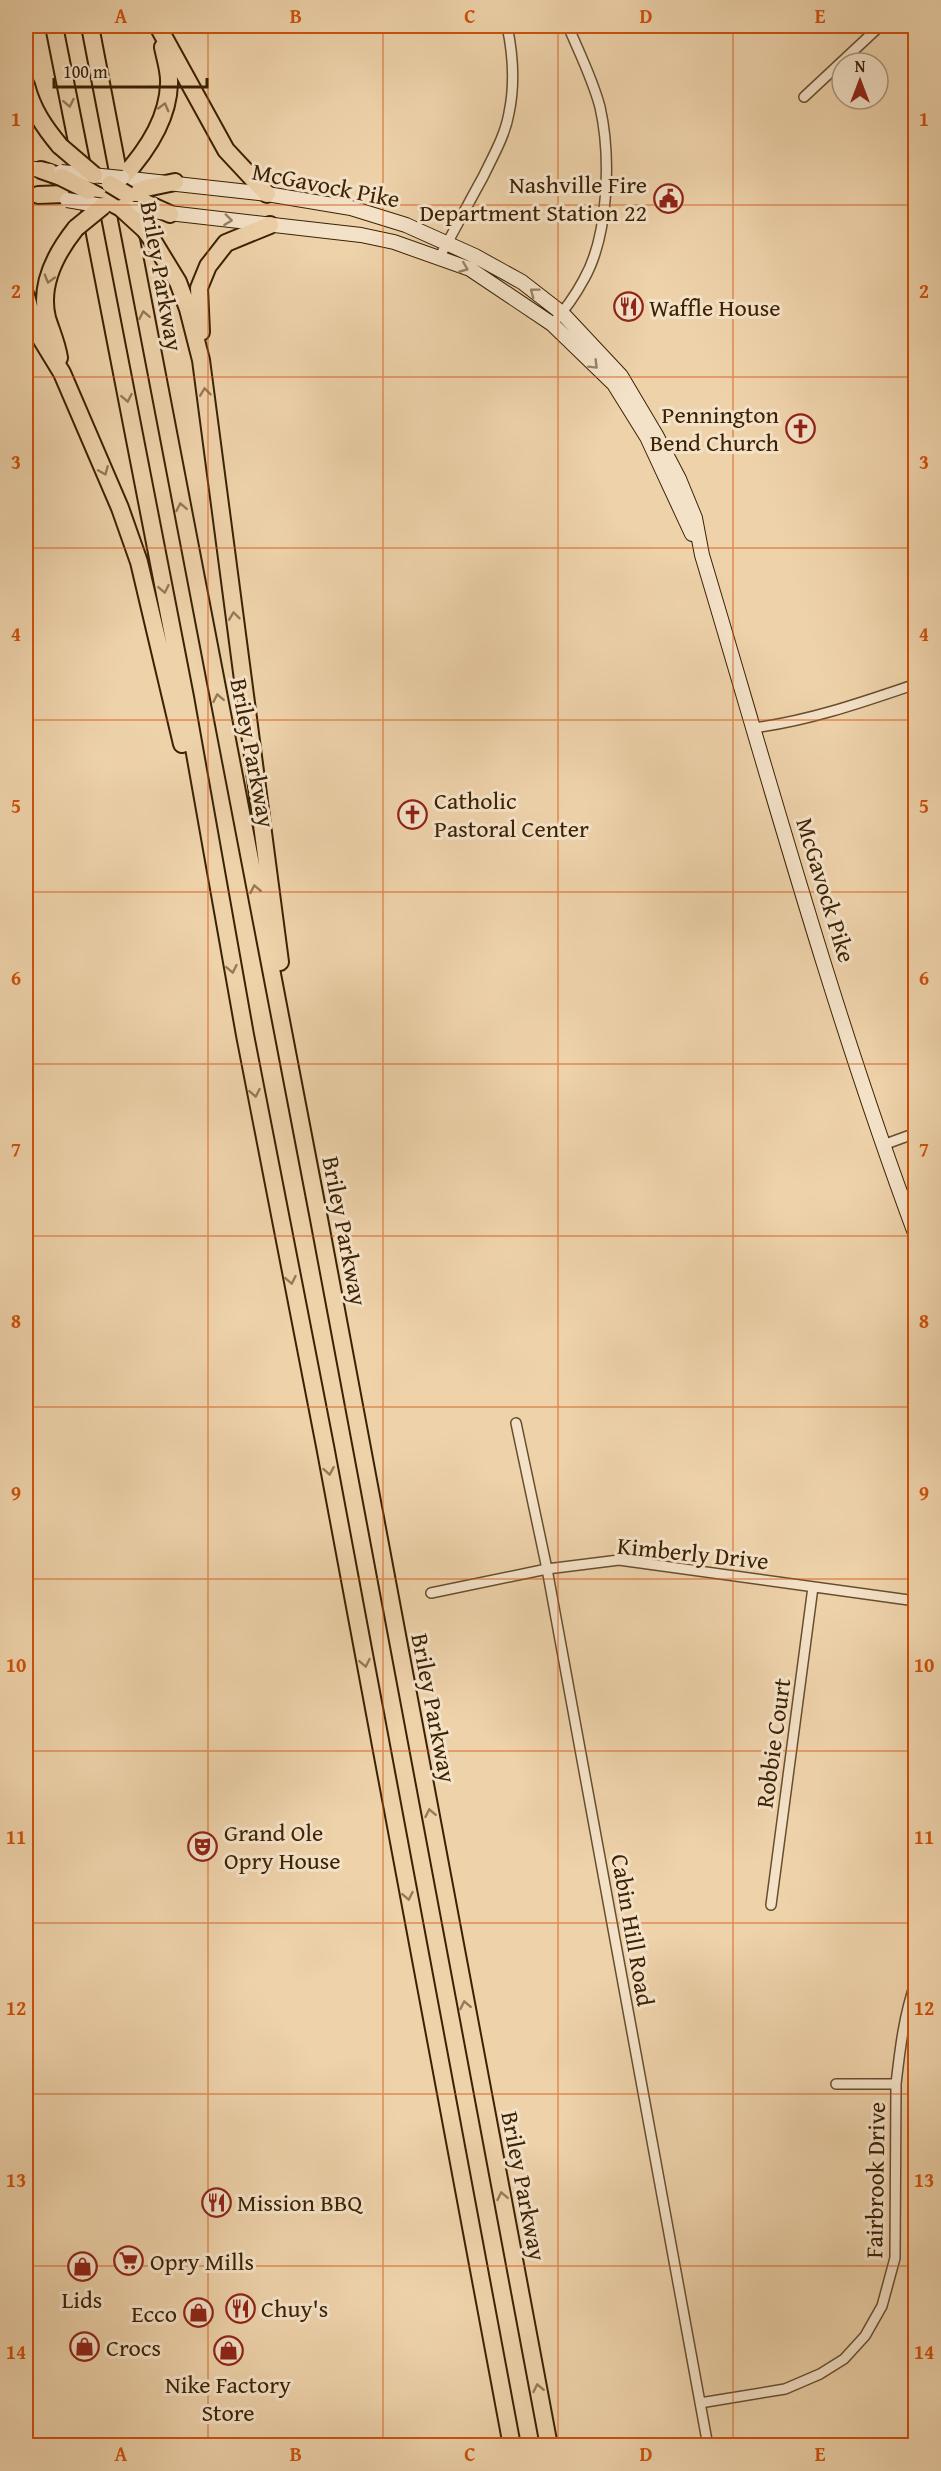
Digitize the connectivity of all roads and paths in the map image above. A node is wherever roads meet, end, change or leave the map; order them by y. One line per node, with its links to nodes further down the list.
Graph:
1 (54, 26): 31 (highway, one-way to 31)
2 (90, 26): 34 (highway, Briley Parkway, one-way to 2)
3 (507, 26): 20 (street)
4 (568, 26): 23 (street)
5 (880, 26): 8 (street)
6 (159, 28): 10 (highway, one-way to 6); 15 (highway)
7 (26, 85): 11 (highway, bridge)
8 (804, 97)
9 (33, 169): 13 (highway)
10 (116, 181): 11 (highway, bridge); 16 (main road); 17 (highway, bridge)
11 (92, 183): 13 (highway, bridge); 17 (highway)
12 (175, 183): 15 (main road, McGavock Pike); 16 (highway)
13 (64, 186): 14 (highway); 17 (main road, bridge)
14 (32, 194)
15 (267, 194): 20 (main road, McGavock Pike)
16 (147, 196): 17 (highway); 18 (highway)
17 (116, 203): 26 (highway, bridge); 27 (highway, one-way to 27, bridge)
18 (170, 214): 19 (main road, McGavock Pike, one-way to 19)
19 (270, 225): 21 (main road, McGavock Pike); 26 (highway)
20 (447, 243): 21 (street); 23 (main road, McGavock Pike, one-way to 20)
21 (439, 258): 25 (main road, McGavock Pike, one-way to 25)
22 (26, 296): 24 (highway)
23 (562, 313): 25 (street); 28 (main road, McGavock Pike)
24 (30, 320): 27 (highway)
25 (552, 324): 28 (main road, McGavock Pike, one-way to 28)
26 (201, 360): 34 (highway, one-way to 26)
27 (62, 373): 31 (highway, one-way to 31)
28 (702, 555): 30 (main road, McGavock Pike)
29 (915, 684): 30 (street)
30 (753, 728): 33 (main road, McGavock Pike)
31 (222, 911): 46 (highway, one-way to 46)
32 (915, 1133): 33 (street)
33 (883, 1145): 35 (main road, McGavock Pike)
34 (310, 1174): 47 (highway, Briley Parkway, one-way to 34)
35 (915, 1236)
36 (516, 1423): 37 (street, Cabin Hill Road)
37 (546, 1569): 38 (street, Kimberly Drive); 39 (street, Kimberly Drive); 45 (street, Cabin Hill Road)
38 (813, 1587): 40 (street, Kimberly Drive); 41 (street, Robbie Court)
39 (431, 1593)
40 (915, 1601)
41 (771, 1905)
42 (915, 1981): 44 (street, Fairbrook Drive)
43 (836, 2084): 44 (street)
44 (896, 2084): 45 (street, Fairbrook Drive)
45 (700, 2403): 48 (street, Cabin Hill Road)
46 (512, 2445)
47 (549, 2445)
48 (708, 2445)

